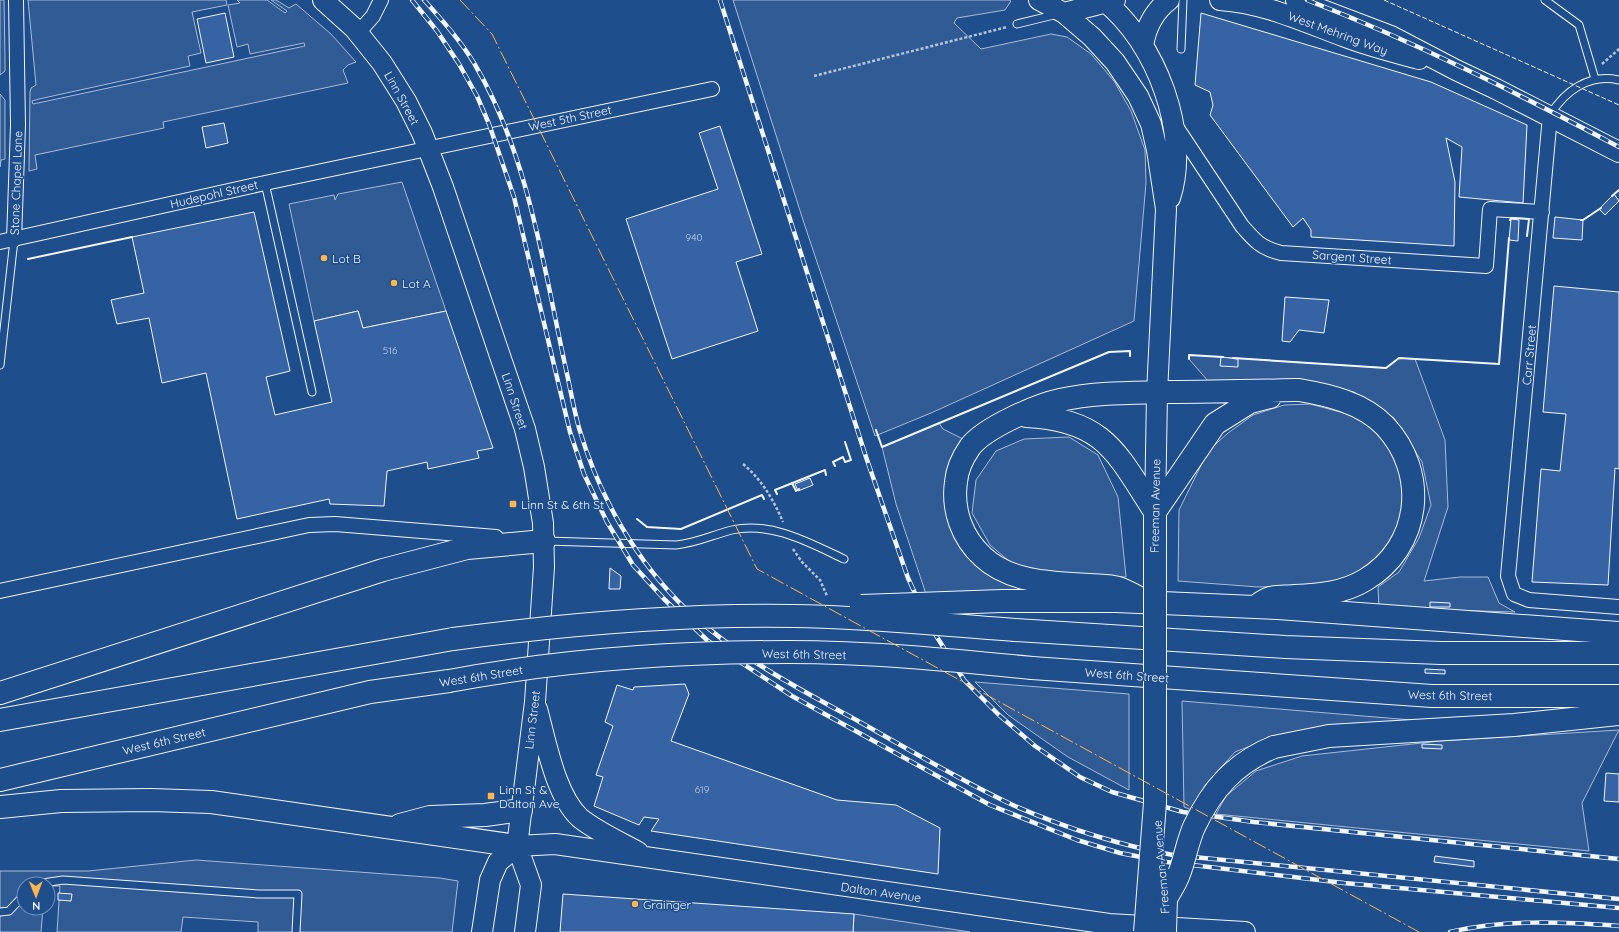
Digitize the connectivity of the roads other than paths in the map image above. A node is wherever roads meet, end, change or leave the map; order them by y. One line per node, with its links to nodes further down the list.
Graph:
1 (16, 0): 27 (street, Stone Chapel Lane)
2 (323, 0): 13 (main road, Linn Street)
3 (381, 0): 13 (street)
4 (1039, 0): 11 (main road)
5 (1169, 0): 14 (main road)
6 (1183, 0): 15 (lane)
7 (1220, 0): 16 (main road, West Mehring Way)
8 (1296, 0): 16 (main road, West Mehring Way)
9 (1545, 0): 17 (lane)
10 (1108, 1): 11 (main road); 14 (main road, Freeman Avenue)
11 (1064, 13): 12 (lane); 25 (main road, Freeman Avenue)
12 (1017, 24)
13 (358, 33): 22 (main road, Linn Street)
14 (1143, 46): 21 (main road, Freeman Avenue)
15 (1181, 49)
16 (1456, 70): 20 (main road, West Mehring Way)
17 (1595, 79): 18 (lane); 20 (lane)
18 (1619, 80)
19 (712, 89): 22 (street, West 5th Street)
20 (1550, 116): 23 (main road, West Mehring Way); 26 (street, Carr Street)
21 (1174, 123): 25 (main road, Freeman Avenue); 26 (street, Sargent Street)
22 (428, 148): 24 (street, Hudepohl Street); 34 (main road, Linn Street)
23 (1619, 152)
24 (266, 183): 27 (street, Hudepohl Street); 30 (lane)
25 (1166, 209): 31 (main road, Freeman Avenue)
26 (1542, 212): 39 (street, Carr Street)
27 (7, 241): 28 (lane, Stone Chapel Lane)
28 (0, 365)
29 (1299, 390): 31 (main road); 33 (main road); 38 (main road)
30 (312, 392)
31 (1157, 393): 32 (main road); 33 (main road, Freeman Avenue)
32 (1019, 415): 33 (main road); 37 (main road)
33 (1155, 512): 49 (main road, Freeman Avenue, bridge)
34 (544, 541): 35 (lane); 36 (street); 43 (main road); 45 (main road, Linn Street)
35 (844, 559)
36 (0, 591)
37 (1147, 602): 38 (main road); 40 (main road, bridge)
38 (1255, 607): 41 (main road)
39 (1619, 607)
40 (795, 616): 42 (main road, bridge); 47 (main road, bridge)
41 (1619, 633)
42 (1619, 653)
43 (0, 692)
44 (1619, 696): 48 (main road, West 6th Street, bridge)
45 (535, 702): 51 (main road, Linn Street); 54 (main road)
46 (1619, 714): 56 (main road, bridge)
47 (0, 720)
48 (0, 780)
49 (1155, 803): 56 (main road, Freeman Avenue, bridge); 63 (main road, Freeman Avenue, bridge)
50 (0, 807): 52 (main road)
51 (521, 810): 52 (main road); 53 (main road, Linn Street)
52 (393, 827): 53 (main road)
53 (517, 846): 54 (main road, Dalton Avenue); 61 (main road); 62 (main road, Linn Street)
54 (644, 856): 59 (main road, Dalton Avenue)
55 (56, 881): 60 (lane)
56 (1166, 899): 64 (main road, Freeman Avenue, bridge)
57 (16, 904): 58 (lane)
58 (0, 912)
59 (1108, 928): 65 (main road, Dalton Avenue)
60 (296, 932)
61 (482, 932)
62 (525, 932)
63 (1145, 932)
64 (1165, 932)
65 (1245, 932)

